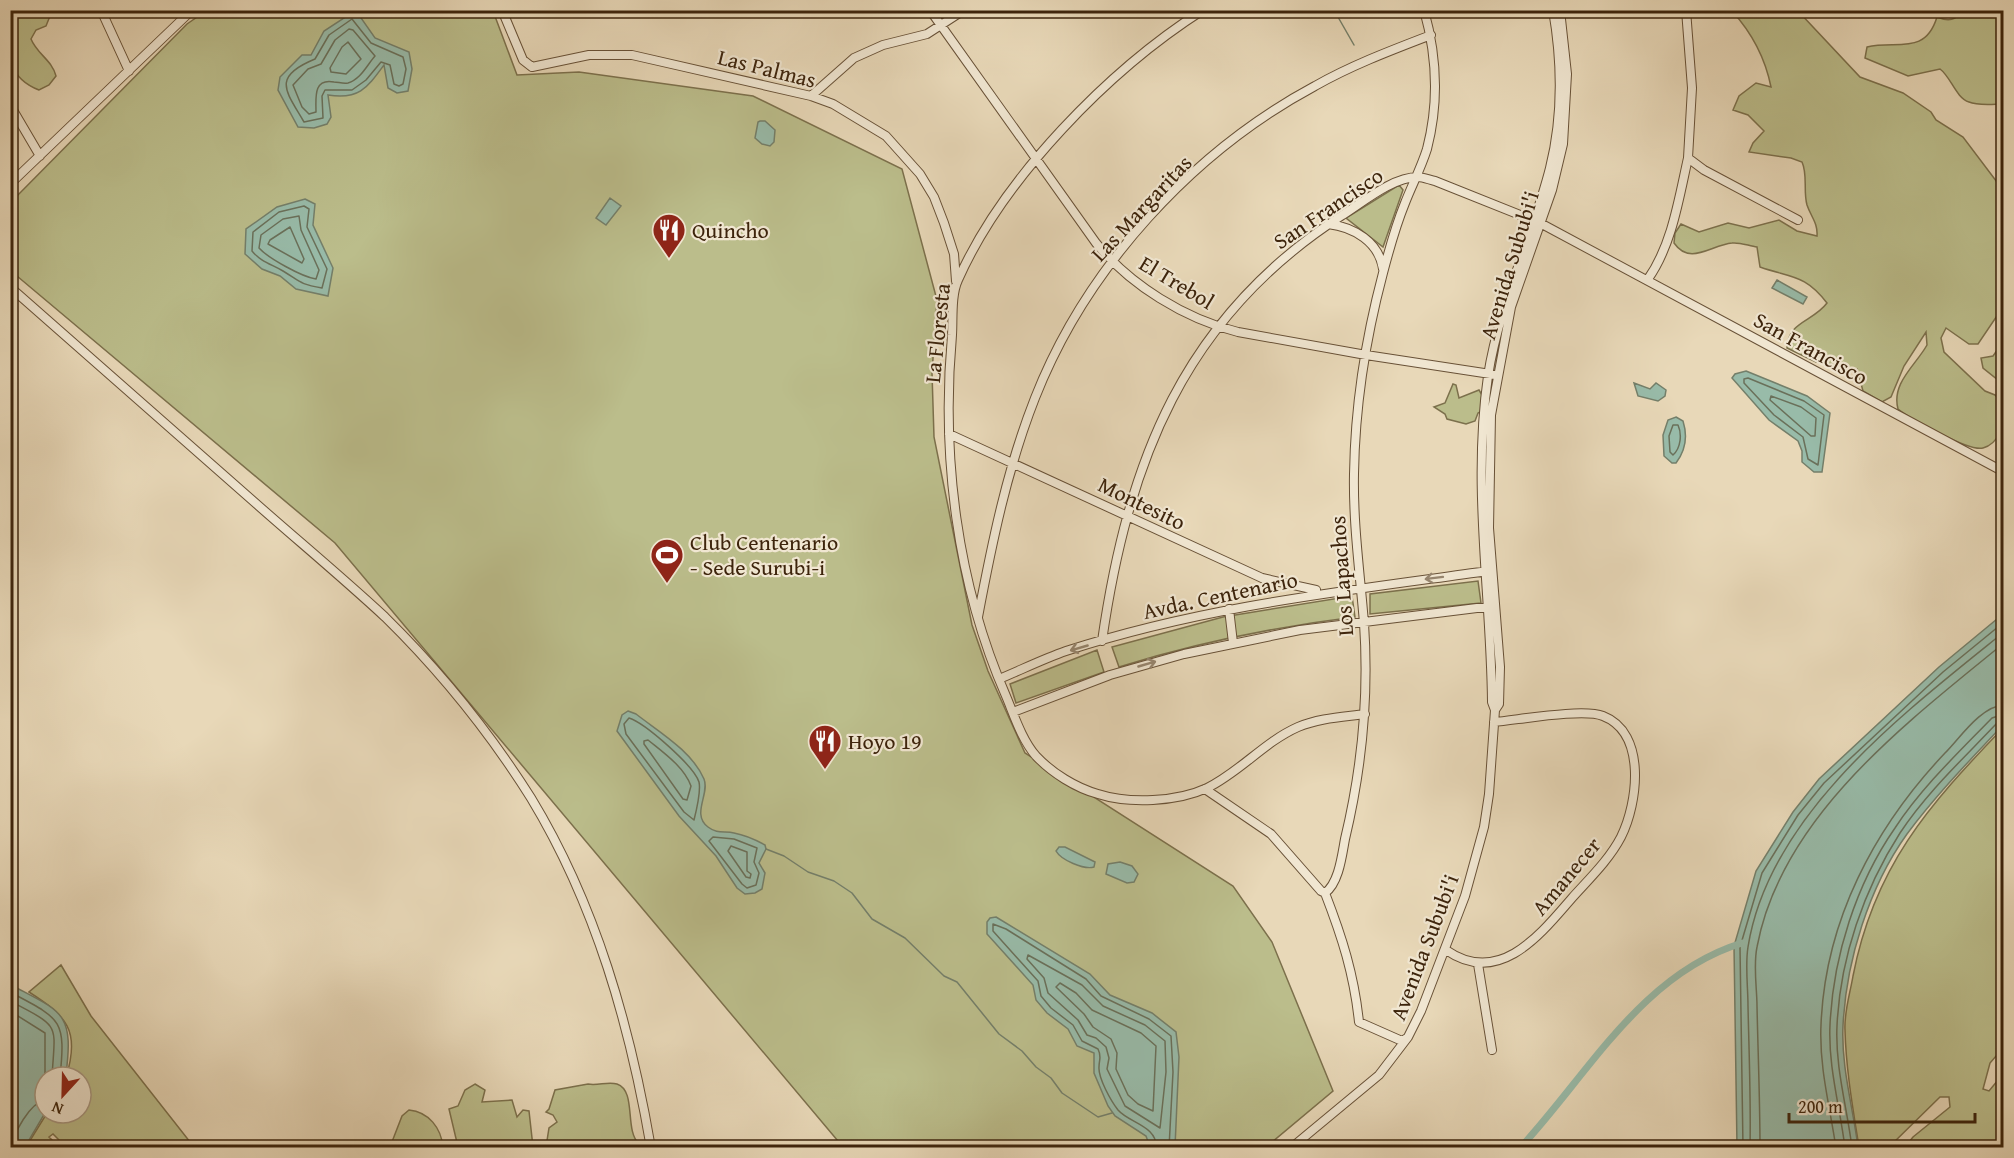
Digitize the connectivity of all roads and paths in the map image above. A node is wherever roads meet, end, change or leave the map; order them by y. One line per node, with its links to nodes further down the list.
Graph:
1 (101, 10): 13 (street)
2 (192, 10): 13 (street)
3 (502, 10): 15 (street, Las Palmas)
4 (930, 10): 11 (street, El Trebol)
5 (963, 10): 11 (street)
6 (1203, 10): 20 (street, La Floresta)
7 (1424, 10): 12 (street, Los Lapachos)
8 (1553, 10): 24 (street, Avenida Sububi'i)
9 (1560, 10): 24 (street, Avenida Sububi'i)
10 (1686, 10): 19 (street)
11 (941, 26): 14 (street); 20 (street, El Trebol)
12 (1431, 35): 21 (street, Los Lapachos); 28 (street, Las Margaritas)
13 (129, 71): 18 (street)
14 (825, 86): 15 (street); 16 (street)
15 (811, 96): 16 (street, Las Palmas)
16 (833, 104): 26 (street, Las Palmas)
17 (10, 105): 18 (street)
18 (40, 156): 22 (street)
19 (1688, 158): 23 (street); 30 (street)
20 (1037, 160): 27 (street, La Floresta); 28 (street, El Trebol)
21 (1417, 177): 24 (street, San Francisco); 25 (street, San Francisco); 29 (street, Los Lapachos)
22 (10, 184)
23 (1798, 220)
24 (1537, 222): 30 (street, San Francisco); 35 (street, Avenida Sububi'i)
25 (1328, 224): 29 (street); 33 (street, San Francisco)
26 (954, 254): 27 (street); 31 (street, Las Palmas)
27 (969, 255): 31 (street, La Floresta)
28 (1111, 261): 33 (street, El Trebol); 37 (street, Las Margaritas)
29 (1383, 273): 34 (street, Los Lapachos)
30 (1648, 279): 38 (street, San Francisco)
31 (956, 283): 36 (street, La Floresta)
32 (10, 287): 59 (street)
33 (1219, 327): 34 (street, El Trebol); 39 (street, San Francisco)
34 (1365, 355): 35 (street, El Trebol); 41 (street, Los Lapachos)
35 (1493, 374): 40 (street, Avenida Sububi'i)
36 (949, 434): 37 (street, Montesito); 45 (street, La Floresta)
37 (1013, 461): 39 (street, Montesito); 45 (street, Las Margaritas)
38 (2004, 472)
39 (1126, 516): 42 (street, Montesito); 47 (street, San Francisco)
40 (1488, 571): 41 (street, Avda. Centenario, one-way to 41); 43 (street, Avenida Sububi'i)
41 (1360, 587): 42 (street, Avda. Centenario); 46 (street, Los Lapachos)
42 (1324, 592): 44 (street, Avda. Centenario)
43 (1493, 606): 46 (street); 52 (street, Avenida Sububi'i)
44 (1229, 609): 47 (street, Avda. Centenario); 48 (street)
45 (978, 620): 49 (street, La Floresta)
46 (1364, 623): 48 (street); 51 (street, Los Lapachos)
47 (1102, 641): 49 (street, Avda. Centenario, one-way to 49)
48 (1233, 643): 50 (street, one-way to 48)
49 (999, 679): 50 (street, La Floresta)
50 (1013, 712): 53 (street, La Floresta)
51 (1365, 714): 53 (street); 54 (street, Los Lapachos)
52 (1494, 722): 55 (street, Avenida Sububi'i); 56 (street, Amanecer)
53 (1205, 789): 54 (street)
54 (1325, 893): 57 (street)
55 (1446, 950): 56 (street); 57 (street, Avenida Sububi'i)
56 (1478, 964): 58 (street)
57 (1408, 1037): 60 (street, Avenida Sububi'i)
58 (1492, 1050)
59 (651, 1148)
60 (1291, 1148)

